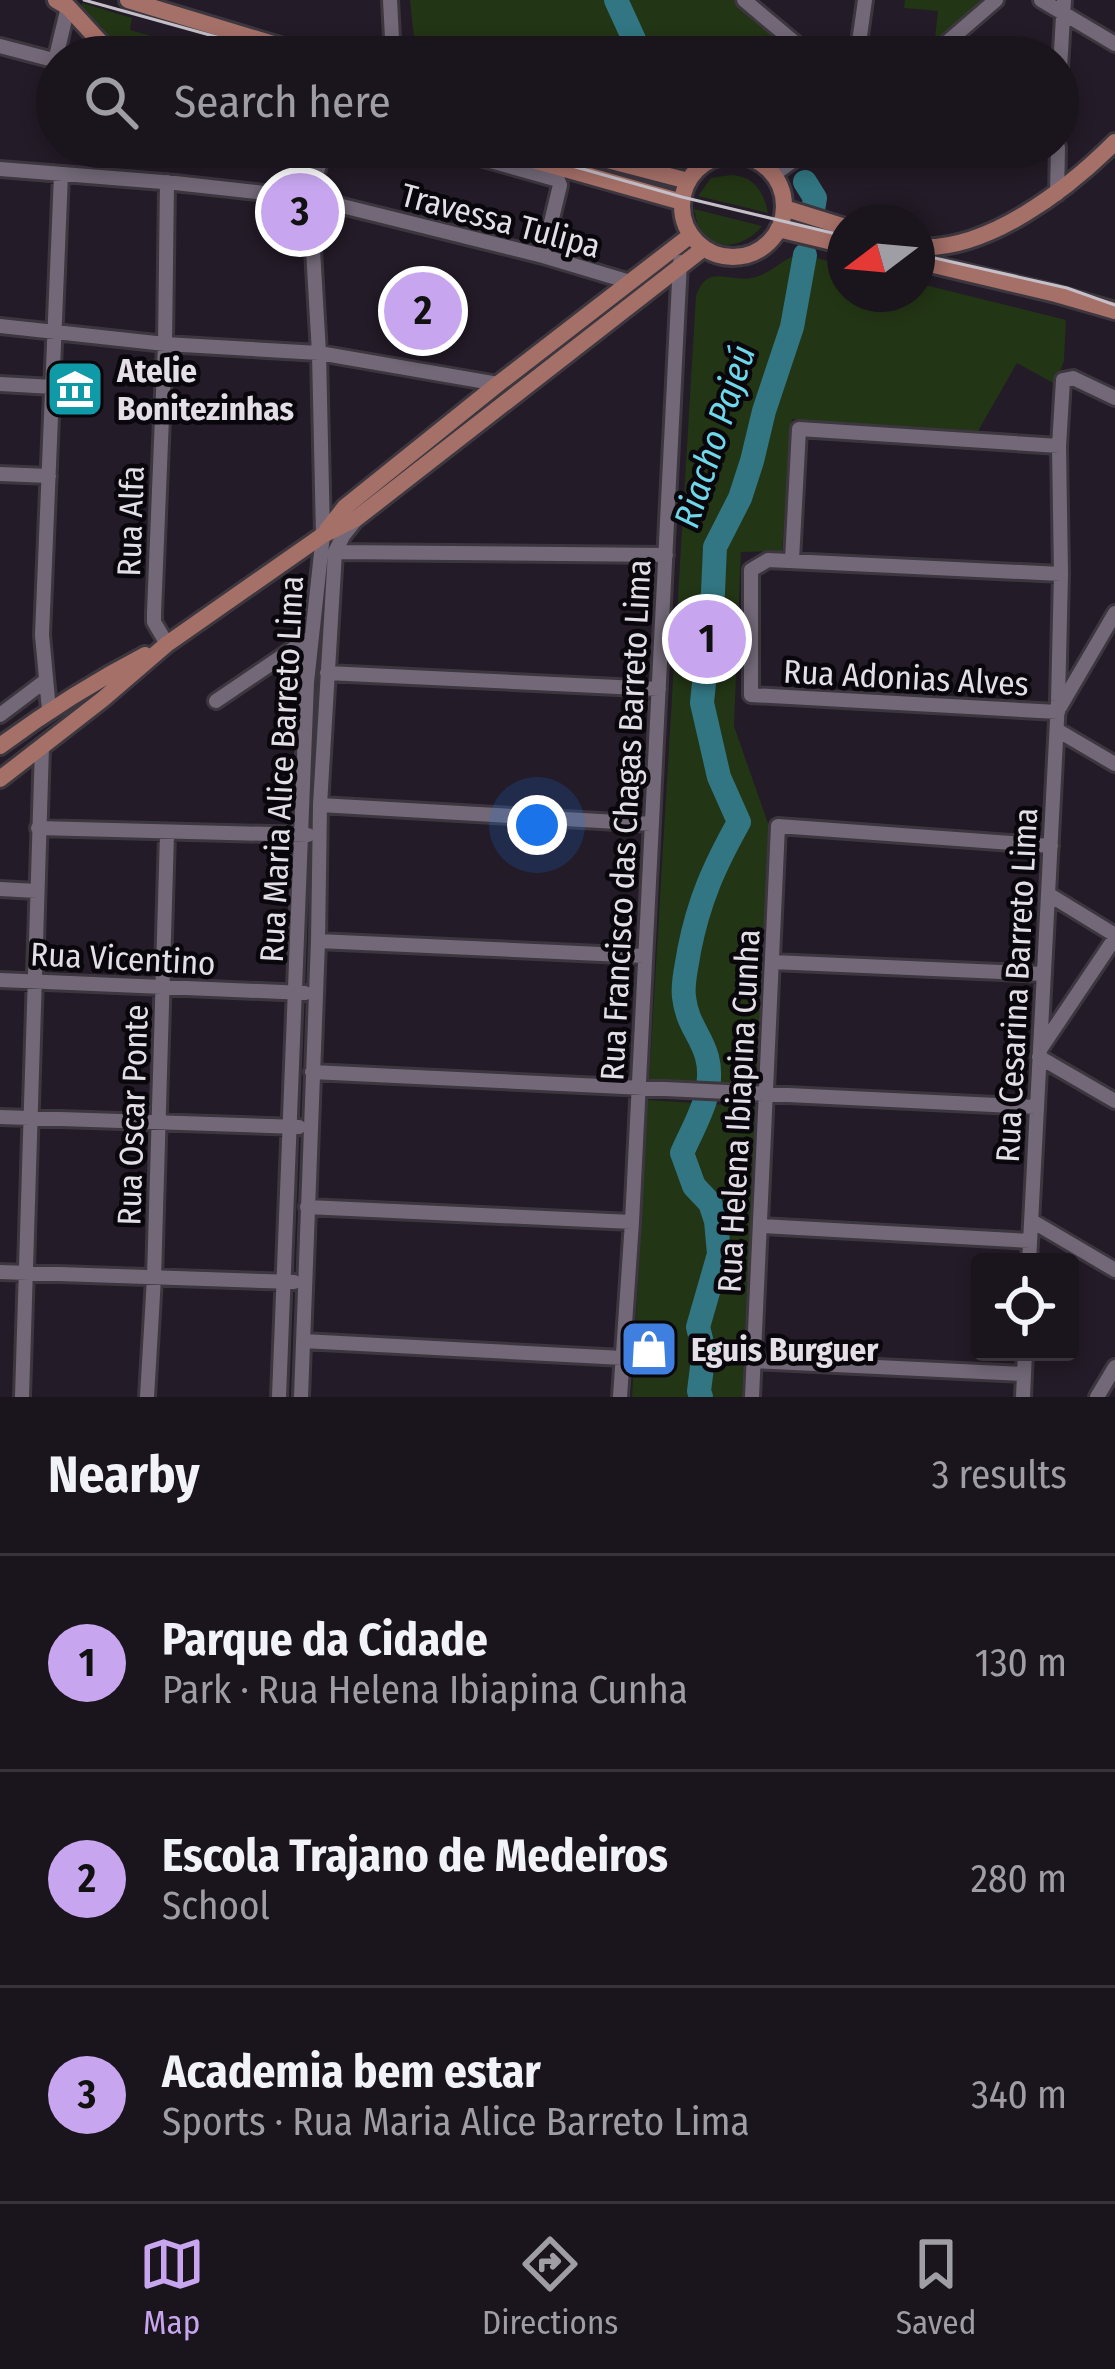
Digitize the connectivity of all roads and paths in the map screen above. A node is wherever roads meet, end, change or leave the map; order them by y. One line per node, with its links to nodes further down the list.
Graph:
1 (128, 0): 8 (main road)
2 (390, 0): 13 (street)
3 (744, 0): 14 (street)
4 (865, 0): 15 (street)
5 (996, 0): 16 (street)
6 (1041, 0): 9 (street)
7 (62, 3): 10 (street); 11 (main road)
8 (155, 4): 12 (main road)
9 (1063, 7): 17 (street)
10 (59, 36)
11 (94, 36)
12 (252, 36)
13 (392, 36)
14 (787, 36)
15 (860, 36)
16 (957, 36)
17 (1115, 44)
18 (0, 46): 19 (street)
19 (36, 56)
20 (1115, 142): 34 (main road)
21 (318, 168): 35 (street, Rua Maria Alice Barreto Lima)
22 (515, 168): 43 (street)
23 (561, 168): 36 (main road)
24 (638, 168): 32 (main road)
25 (698, 168): 32 (main road)
26 (765, 168): 31 (main road)
27 (784, 168): 31 (street)
28 (1058, 168): 34 (street)
29 (0, 170): 30 (street, Travessa Tulipa)
30 (61, 174): 33 (street, Travessa Tulipa); 49 (street)
31 (773, 176): 37 (main road)
32 (688, 181): 36 (main road)
33 (167, 182): 35 (street, Travessa Tulipa); 50 (street, Rua Alfa)
34 (1057, 194): 42 (main road)
35 (310, 198): 43 (street, Travessa Tulipa); 51 (street, Rua Maria Alice Barreto Lima)
36 (682, 202): 41 (main road)
37 (784, 208): 38 (main road); 39 (main road)
38 (827, 221)
39 (778, 229): 40 (main road); 41 (main road)
40 (827, 240)
41 (691, 243): 45 (main road); 46 (main road)
42 (935, 248)
43 (543, 256): 46 (street, Travessa Tulipa)
44 (935, 265): 47 (main road)
45 (680, 267): 59 (main road); 62 (street, Rua Francisco das Chagas Barreto Lima)
46 (630, 282): 52 (main road)
47 (1115, 311)
48 (0, 326): 49 (street)
49 (55, 332): 50 (street); 54 (street)
50 (165, 344): 51 (street); 67 (street, Rua Alfa)
51 (319, 353): 52 (street); 60 (street, Rua Maria Alice Barreto Lima)
52 (498, 383): 60 (main road)
53 (0, 385): 54 (street)
54 (52, 387): 58 (street)
55 (1115, 398): 56 (street, Rua Cesarina Barreto Lima)
56 (1059, 446): 63 (street); 64 (street, Rua Cesarina Barreto Lima)
57 (0, 474): 58 (street)
58 (50, 476): 69 (street)
59 (357, 518): 60 (main road); 61 (street, Rua Maria Alice Barreto Lima)
60 (323, 535): 61 (street); 66 (street, Rua Maria Alice Barreto Lima); 67 (main road)
61 (335, 552): 62 (street); 68 (street, Rua Maria Alice Barreto Lima)
62 (666, 556): 70 (street, Rua Francisco das Chagas Barreto Lima)
63 (792, 560): 64 (street); 72 (street, Rua Adonias Alves)
64 (1061, 574): 72 (street, Rua Cesarina Barreto Lima)
65 (1115, 613): 72 (street)
66 (312, 636): 71 (street); 84 (street, Rua Maria Alice Barreto Lima)
67 (166, 644): 73 (main road); 77 (main road)
68 (327, 673): 70 (street); 80 (street, Rua Maria Alice Barreto Lima)
69 (45, 681): 73 (street); 74 (street)
70 (659, 689): 81 (street, Rua Francisco das Chagas Barreto Lima)
71 (215, 700)
72 (1058, 706): 75 (street, Rua Cesarina Barreto Lima)
73 (49, 710): 76 (main road)
74 (0, 715)
75 (1057, 730): 78 (street); 86 (street, Rua Cesarina Barreto Lima)
76 (0, 746)
77 (42, 747): 79 (main road); 82 (street)
78 (1115, 764)
79 (0, 779)
80 (320, 805): 81 (street); 85 (street, Rua Maria Alice Barreto Lima)
81 (652, 824): 92 (street, Rua Francisco das Chagas Barreto Lima)
82 (38, 828): 83 (street); 88 (street)
83 (167, 834): 84 (street); 97 (street, Rua Oscar Ponte)
84 (300, 835): 85 (street); 98 (street, Rua Maria Alice Barreto Lima)
85 (319, 836): 91 (street, Rua Maria Alice Barreto Lima)
86 (1052, 846): 89 (street, Rua Cesarina Barreto Lima); 93 (street, Rua Helena Ibiapina Cunha)
87 (0, 889): 88 (street)
88 (37, 891): 96 (street)
89 (1048, 894): 90 (street); 94 (street, Rua Cesarina Barreto Lima)
90 (1115, 936): 100 (street)
91 (318, 941): 92 (street); 99 (street, Rua Maria Alice Barreto Lima)
92 (644, 956): 102 (street, Rua Francisco das Chagas Barreto Lima)
93 (772, 962): 94 (street); 103 (street, Rua Helena Ibiapina Cunha)
94 (1044, 974): 100 (street, Rua Cesarina Barreto Lima)
95 (0, 980): 96 (street, Rua Vicentino)
96 (35, 981): 97 (street, Rua Vicentino); 107 (street)
97 (163, 987): 98 (street, Rua Vicentino); 108 (street, Rua Oscar Ponte)
98 (296, 993): 99 (street, Rua Vicentino); 109 (street, Rua Maria Alice Barreto Lima)
99 (316, 994): 101 (street, Rua Maria Alice Barreto Lima)
100 (1039, 1054): 104 (street); 105 (street, Rua Cesarina Barreto Lima)
101 (312, 1072): 102 (street); 110 (street, Rua Maria Alice Barreto Lima)
102 (639, 1089): 103 (street); 113 (street, Rua Francisco das Chagas Barreto Lima)
103 (766, 1096): 105 (street); 114 (street, Rua Helena Ibiapina Cunha)
104 (1115, 1101)
105 (1036, 1107): 112 (street, Rua Cesarina Barreto Lima)
106 (0, 1117): 107 (street)
107 (31, 1118): 108 (street); 119 (street)
108 (159, 1123): 109 (street); 120 (street, Rua Oscar Ponte)
109 (290, 1127): 110 (street); 121 (street, Rua Maria Alice Barreto Lima)
110 (310, 1127): 111 (street, Rua Maria Alice Barreto Lima)
111 (307, 1207): 113 (street); 122 (street, Rua Maria Alice Barreto Lima)
112 (1031, 1221): 115 (street, Rua Cesarina Barreto Lima); 117 (street)
113 (632, 1222): 124 (street, Rua Francisco das Chagas Barreto Lima)
114 (761, 1226): 115 (street); 125 (street, Rua Helena Ibiapina Cunha)
115 (1030, 1241): 116 (street, Rua Cesarina Barreto Lima)
116 (1029, 1253)
117 (1115, 1270)
118 (0, 1272): 119 (street)
119 (25, 1273): 120 (street); 129 (street)
120 (154, 1278): 121 (street); 130 (street, Rua Oscar Ponte)
121 (285, 1282): 122 (street); 131 (street, Rua Maria Alice Barreto Lima)
122 (305, 1282): 123 (street, Rua Maria Alice Barreto Lima)
123 (303, 1342): 124 (street); 132 (street, Rua Maria Alice Barreto Lima)
124 (623, 1358): 133 (street, Rua Francisco das Chagas Barreto Lima)
125 (754, 1361): 128 (street); 134 (street, Rua Helena Ibiapina Cunha)
126 (1025, 1361): 128 (street)
127 (1115, 1367): 136 (street)
128 (1024, 1374): 135 (street)
129 (22, 1397)
130 (147, 1397)
131 (279, 1397)
132 (301, 1397)
133 (620, 1397)
134 (752, 1397)
135 (1023, 1397)
136 (1097, 1397)

